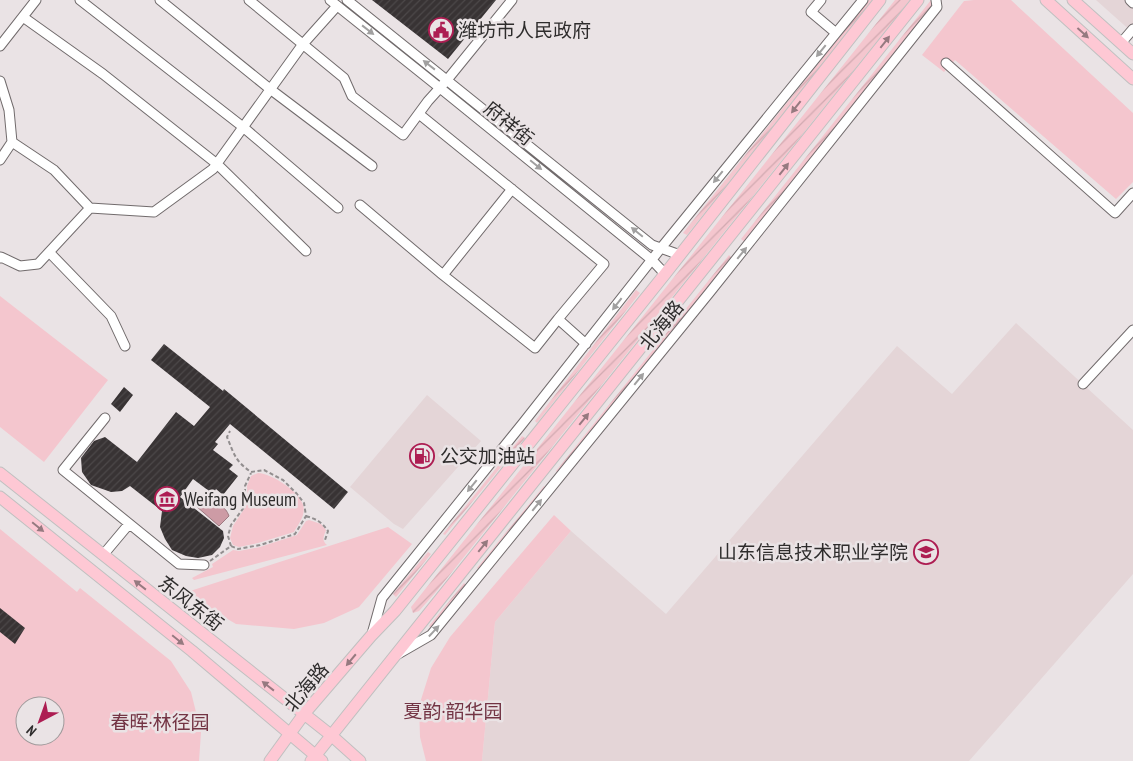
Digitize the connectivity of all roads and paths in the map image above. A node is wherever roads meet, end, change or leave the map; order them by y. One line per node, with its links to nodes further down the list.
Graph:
1 (36, 0): 17 (street)
2 (80, 0): 31 (street)
3 (160, 0): 28 (street)
4 (249, 0): 21 (street)
5 (347, 0): 26 (street, 府祥街, one-way to 5)
6 (512, 0): 26 (street)
7 (821, 0): 19 (street)
8 (862, 0): 19 (street, 北海路)
9 (880, 0): 44 (main road, 北海路, one-way to 44)
10 (918, 0): 69 (main road, 北海路, one-way to 10)
11 (936, 0): 70 (street, 北海路, one-way to 11)
12 (1046, 0): 25 (main road, one-way to 25)
13 (1073, 0): 20 (main road)
14 (1130, 0): 16 (street)
15 (334, 3): 21 (street); 29 (street, 府祥街, one-way to 29)
16 (1133, 3)
17 (23, 17): 22 (street); 34 (street)
18 (1133, 29): 20 (street)
19 (836, 33): 41 (street, 北海路, one-way to 41)
20 (1121, 43): 23 (main road)
21 (303, 44): 28 (street); 30 (street)
22 (0, 46)
23 (1133, 54)
24 (946, 63): 37 (street)
25 (1133, 79)
26 (447, 80): 29 (street); 41 (street, 府祥街, one-way to 26)
27 (0, 81): 32 (street)
28 (270, 88): 31 (street); 35 (street)
29 (440, 88): 30 (street); 46 (street, 府祥街, one-way to 46)
30 (419, 114): 36 (street)
31 (243, 127): 34 (street); 40 (street)
32 (12, 142): 33 (street); 39 (street)
33 (0, 160)
34 (217, 164): 39 (street); 42 (street)
35 (372, 166)
36 (512, 189): 48 (street); 49 (street)
37 (1133, 193)
38 (360, 205): 48 (street)
39 (90, 208): 43 (street)
40 (338, 208)
41 (661, 248): 44 (street, 府祥街); 46 (street, 北海路)
42 (306, 251)
43 (49, 252): 45 (street); 52 (street)
44 (680, 256): 47 (main road, 北海路)
45 (0, 258)
46 (652, 260): 47 (street, 府祥街); 51 (street, 北海路, one-way to 51)
47 (665, 274): 57 (main road, 北海路)
48 (443, 275): 49 (street)
49 (558, 319): 51 (street)
50 (1133, 330): 53 (street)
51 (586, 344): 55 (street, 北海路)
52 (125, 346)
53 (1083, 384)
54 (105, 418): 62 (street)
55 (523, 423): 57 (street); 63 (street, 北海路, one-way to 63)
56 (230, 431): 58 (path)
57 (537, 434): 66 (main road, 北海路)
58 (252, 472): 61 (path); 65 (path)
59 (0, 473): 67 (main road, 东风东街)
60 (0, 497): 74 (main road, 东风东街, one-way to 74)
61 (306, 516): 64 (path); 65 (path)
62 (129, 524): 67 (street); 68 (street)
63 (430, 538): 66 (street); 71 (street, 北海路)
64 (325, 540)
65 (231, 546): 68 (path)
66 (446, 548): 71 (main road, 北海路)
67 (103, 555): 73 (main road, 东风东街, one-way to 67)
68 (204, 565)
69 (464, 569): 70 (street); 72 (main road, 北海路)
70 (477, 579): 72 (street, 北海路, one-way to 70)
71 (371, 636): 73 (main road, 北海路, one-way to 73)
72 (394, 657): 75 (main road, 北海路)
73 (304, 714): 74 (main road, 北海路); 75 (main road, 东风东街)
74 (290, 734): 76 (main road, 东风东街); 77 (main road, 北海路)
75 (332, 736): 76 (main road, 北海路); 78 (main road, 东风东街)
76 (316, 759)
77 (270, 761)
78 (360, 761)

